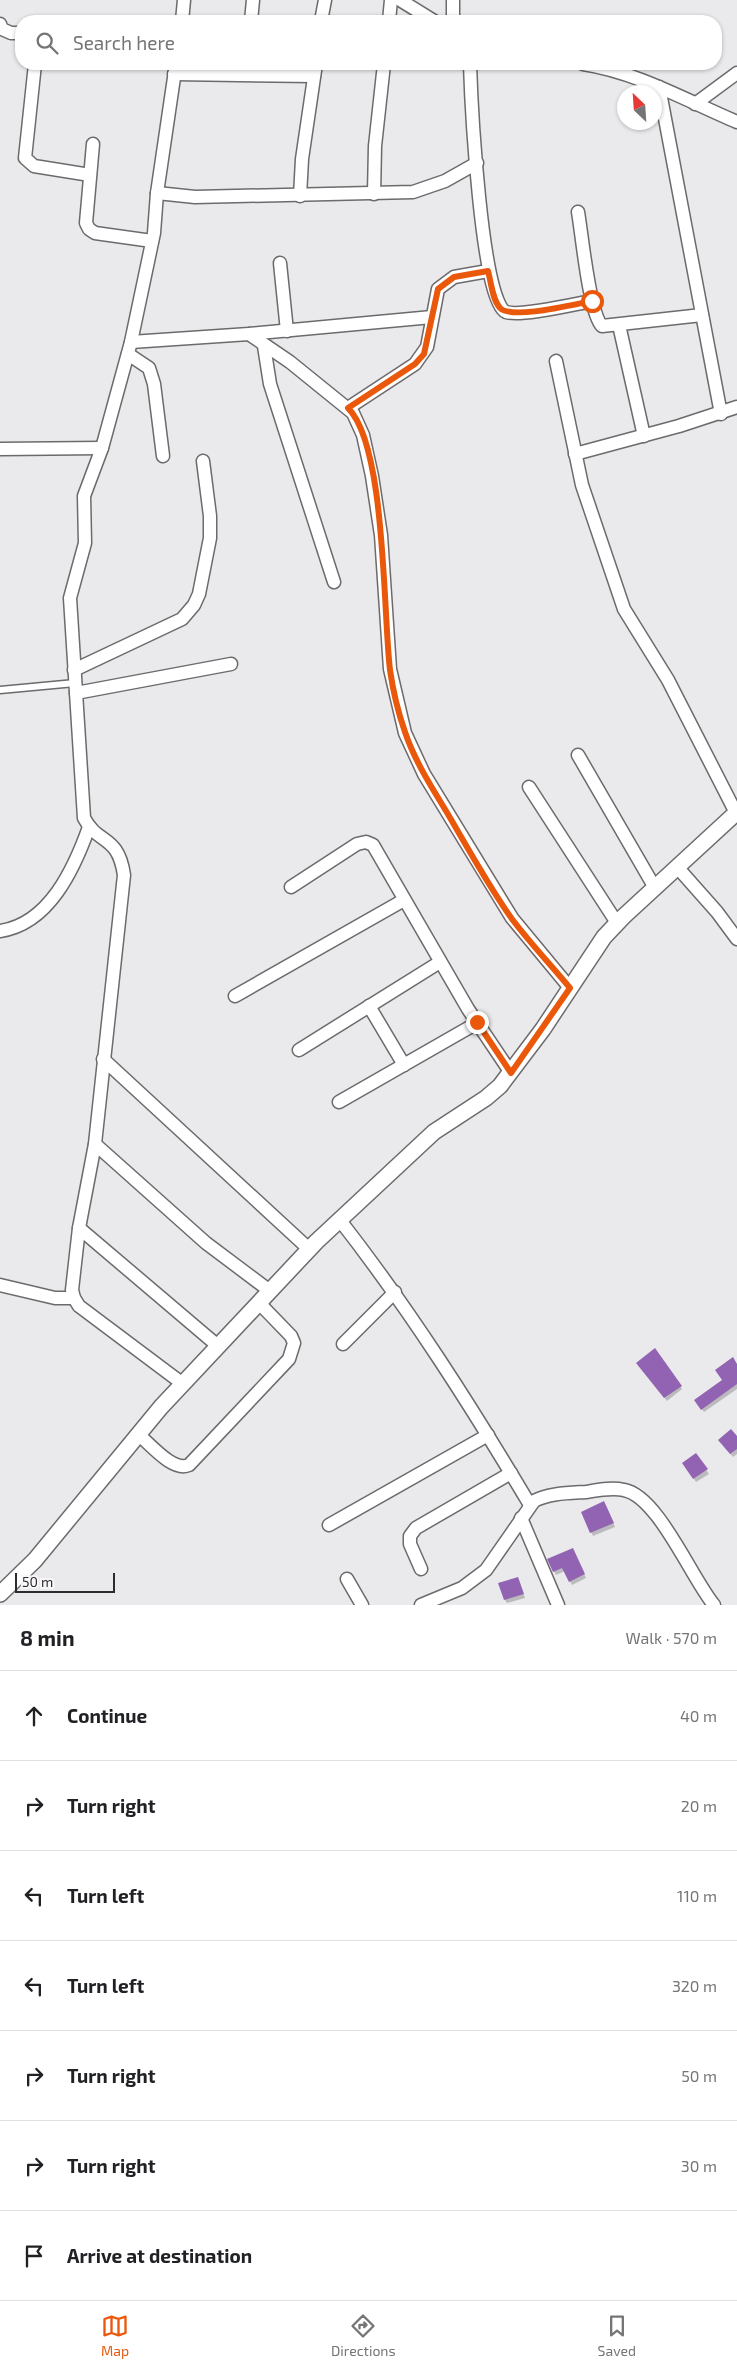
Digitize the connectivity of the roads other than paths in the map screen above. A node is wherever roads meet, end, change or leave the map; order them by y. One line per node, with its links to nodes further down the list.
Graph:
1 (184, 0): 7 (street)
2 (252, 0): 8 (street)
3 (325, 0): 9 (street)
4 (391, 0): 10 (street)
5 (400, 0): 11 (street)
6 (453, 0): 12 (street)
7 (183, 15)
8 (251, 15)
9 (322, 15)
10 (390, 15)
11 (424, 15)
12 (453, 15)
13 (0, 24): 14 (street)
14 (15, 33)
15 (34, 70): 29 (street)
16 (175, 70): 30 (street)
17 (315, 70): 32 (street)
18 (383, 70): 31 (street)
19 (470, 70): 28 (street)
20 (617, 70): 22 (street)
21 (737, 73): 25 (street)
22 (654, 85)
23 (662, 88): 25 (street)
24 (662, 103): 38 (street)
25 (694, 104): 26 (street)
26 (737, 122)
27 (93, 144): 29 (street)
28 (477, 162): 31 (street); 36 (street)
29 (90, 174): 34 (street)
30 (157, 193): 32 (street); 34 (street)
31 (374, 194): 32 (street)
32 (300, 196)
33 (578, 212): 37 (street)
34 (152, 241): 44 (street)
35 (280, 263): 41 (street)
36 (488, 271): 37 (street); 39 (street)
37 (592, 301): 40 (street)
38 (702, 314): 40 (street); 48 (street)
39 (432, 317): 41 (street); 46 (street)
40 (619, 326): 49 (street)
41 (287, 331): 42 (street)
42 (249, 334): 43 (street); 44 (street)
43 (264, 346): 46 (street); 55 (street)
44 (130, 348): 50 (street); 53 (street)
45 (556, 361): 52 (street)
46 (348, 408): 72 (street)
47 (737, 408): 48 (street)
48 (721, 414): 49 (street)
49 (644, 436): 52 (street)
50 (102, 448): 51 (street); 57 (street)
51 (0, 449)
52 (575, 454): 62 (street)
53 (164, 456)
54 (202, 462): 57 (street)
55 (334, 582)
56 (231, 664): 58 (street)
57 (74, 670): 58 (street)
58 (76, 688): 59 (lane); 63 (street)
59 (0, 690)
60 (578, 755): 66 (street)
61 (529, 787): 68 (street)
62 (737, 812): 64 (street)
63 (89, 827): 69 (street); 77 (street)
64 (678, 868): 66 (street); 70 (street)
65 (291, 887): 67 (street)
66 (655, 888): 68 (street)
67 (404, 900): 71 (street); 73 (street)
68 (617, 923): 72 (street)
69 (0, 931)
70 (737, 940)
71 (440, 962): 74 (street); 75 (street)
72 (570, 988): 79 (street)
73 (235, 996)
74 (369, 1006): 76 (street); 78 (street)
75 (477, 1022): 78 (street); 79 (street)
76 (299, 1050)
77 (103, 1059): 81 (street); 84 (street)
78 (404, 1064): 80 (street)
79 (511, 1073): 82 (street)
80 (339, 1102)
81 (95, 1144): 83 (street); 86 (street)
82 (339, 1219): 84 (street); 87 (street)
83 (79, 1228): 88 (street); 91 (street)
84 (309, 1249): 86 (street)
85 (0, 1286): 88 (street)
86 (270, 1291): 89 (street)
87 (395, 1292): 90 (street); 94 (street)
88 (74, 1298): 92 (street)
89 (259, 1303): 91 (street); 93 (street)
90 (343, 1344)
91 (218, 1346): 92 (street)
92 (183, 1384): 93 (street)
93 (139, 1435): 101 (street)
94 (488, 1435): 95 (street); 98 (street)
95 (511, 1474): 96 (street); 99 (street)
96 (530, 1505): 97 (street); 105 (street)
97 (521, 1518): 103 (street); 104 (street)
98 (329, 1525)
99 (421, 1569)
100 (347, 1579): 102 (street)
101 (0, 1594)
102 (362, 1605)
103 (421, 1605)
104 (558, 1605)
105 (714, 1605)

